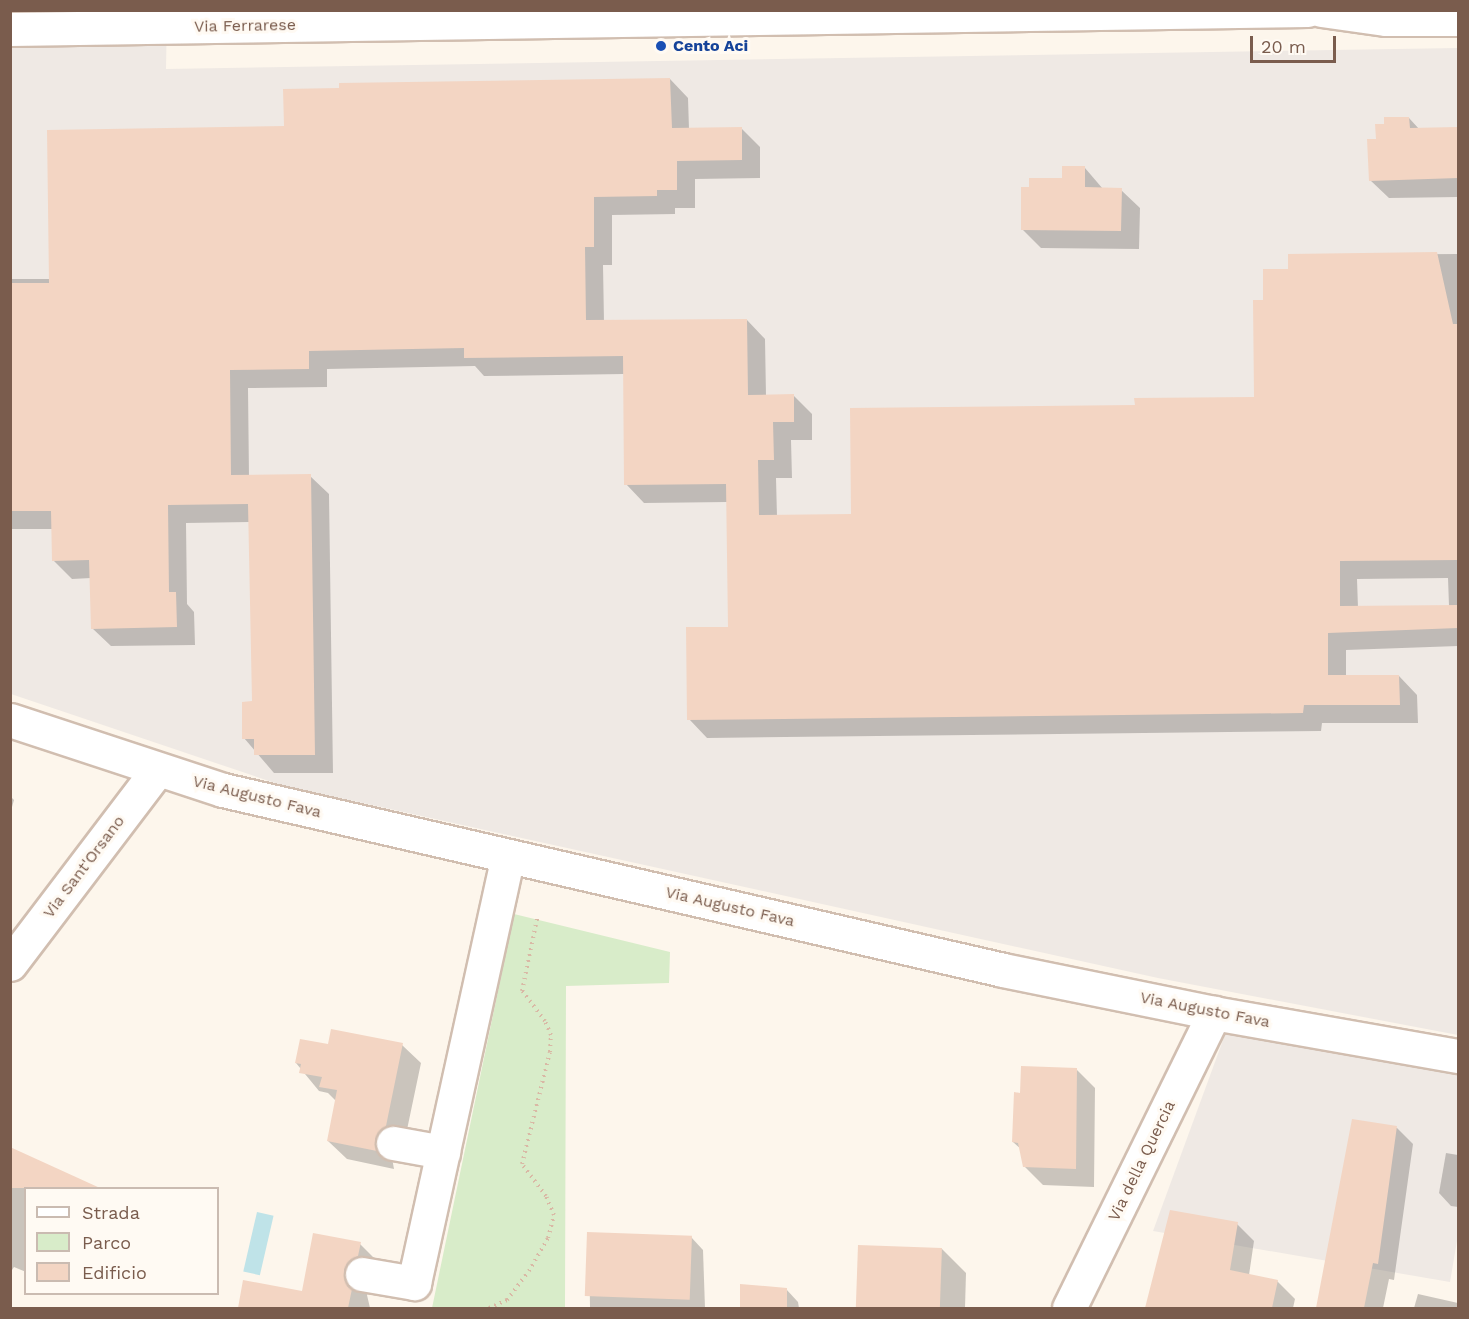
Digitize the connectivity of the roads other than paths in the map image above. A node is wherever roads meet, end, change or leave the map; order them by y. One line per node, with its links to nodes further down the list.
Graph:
1 (1308, 10): 3 (street, Via Ferrarese)
2 (1321, 10): 7 (street)
3 (1272, 11): 4 (street, Via Ferrarese)
4 (893, 14): 5 (street, Via Ferrarese)
5 (507, 16): 6 (street, Via Ferrarese)
6 (184, 19): 8 (street, Via Ferrarese)
7 (1458, 20)
8 (10, 29)
9 (10, 720): 10 (street, Via Augusto Fava)
10 (157, 770): 11 (street, Via Augusto Fava); 12 (street, Via Sant'Orsano)
11 (508, 856): 13 (street, Via Augusto Fava); 16 (street)
12 (10, 964)
13 (1214, 1013): 14 (street, Via Augusto Fava); 18 (street, Via della Quercia)
14 (1458, 1056)
15 (393, 1143): 16 (street)
16 (443, 1152): 17 (street)
17 (362, 1274)
18 (1069, 1308)

